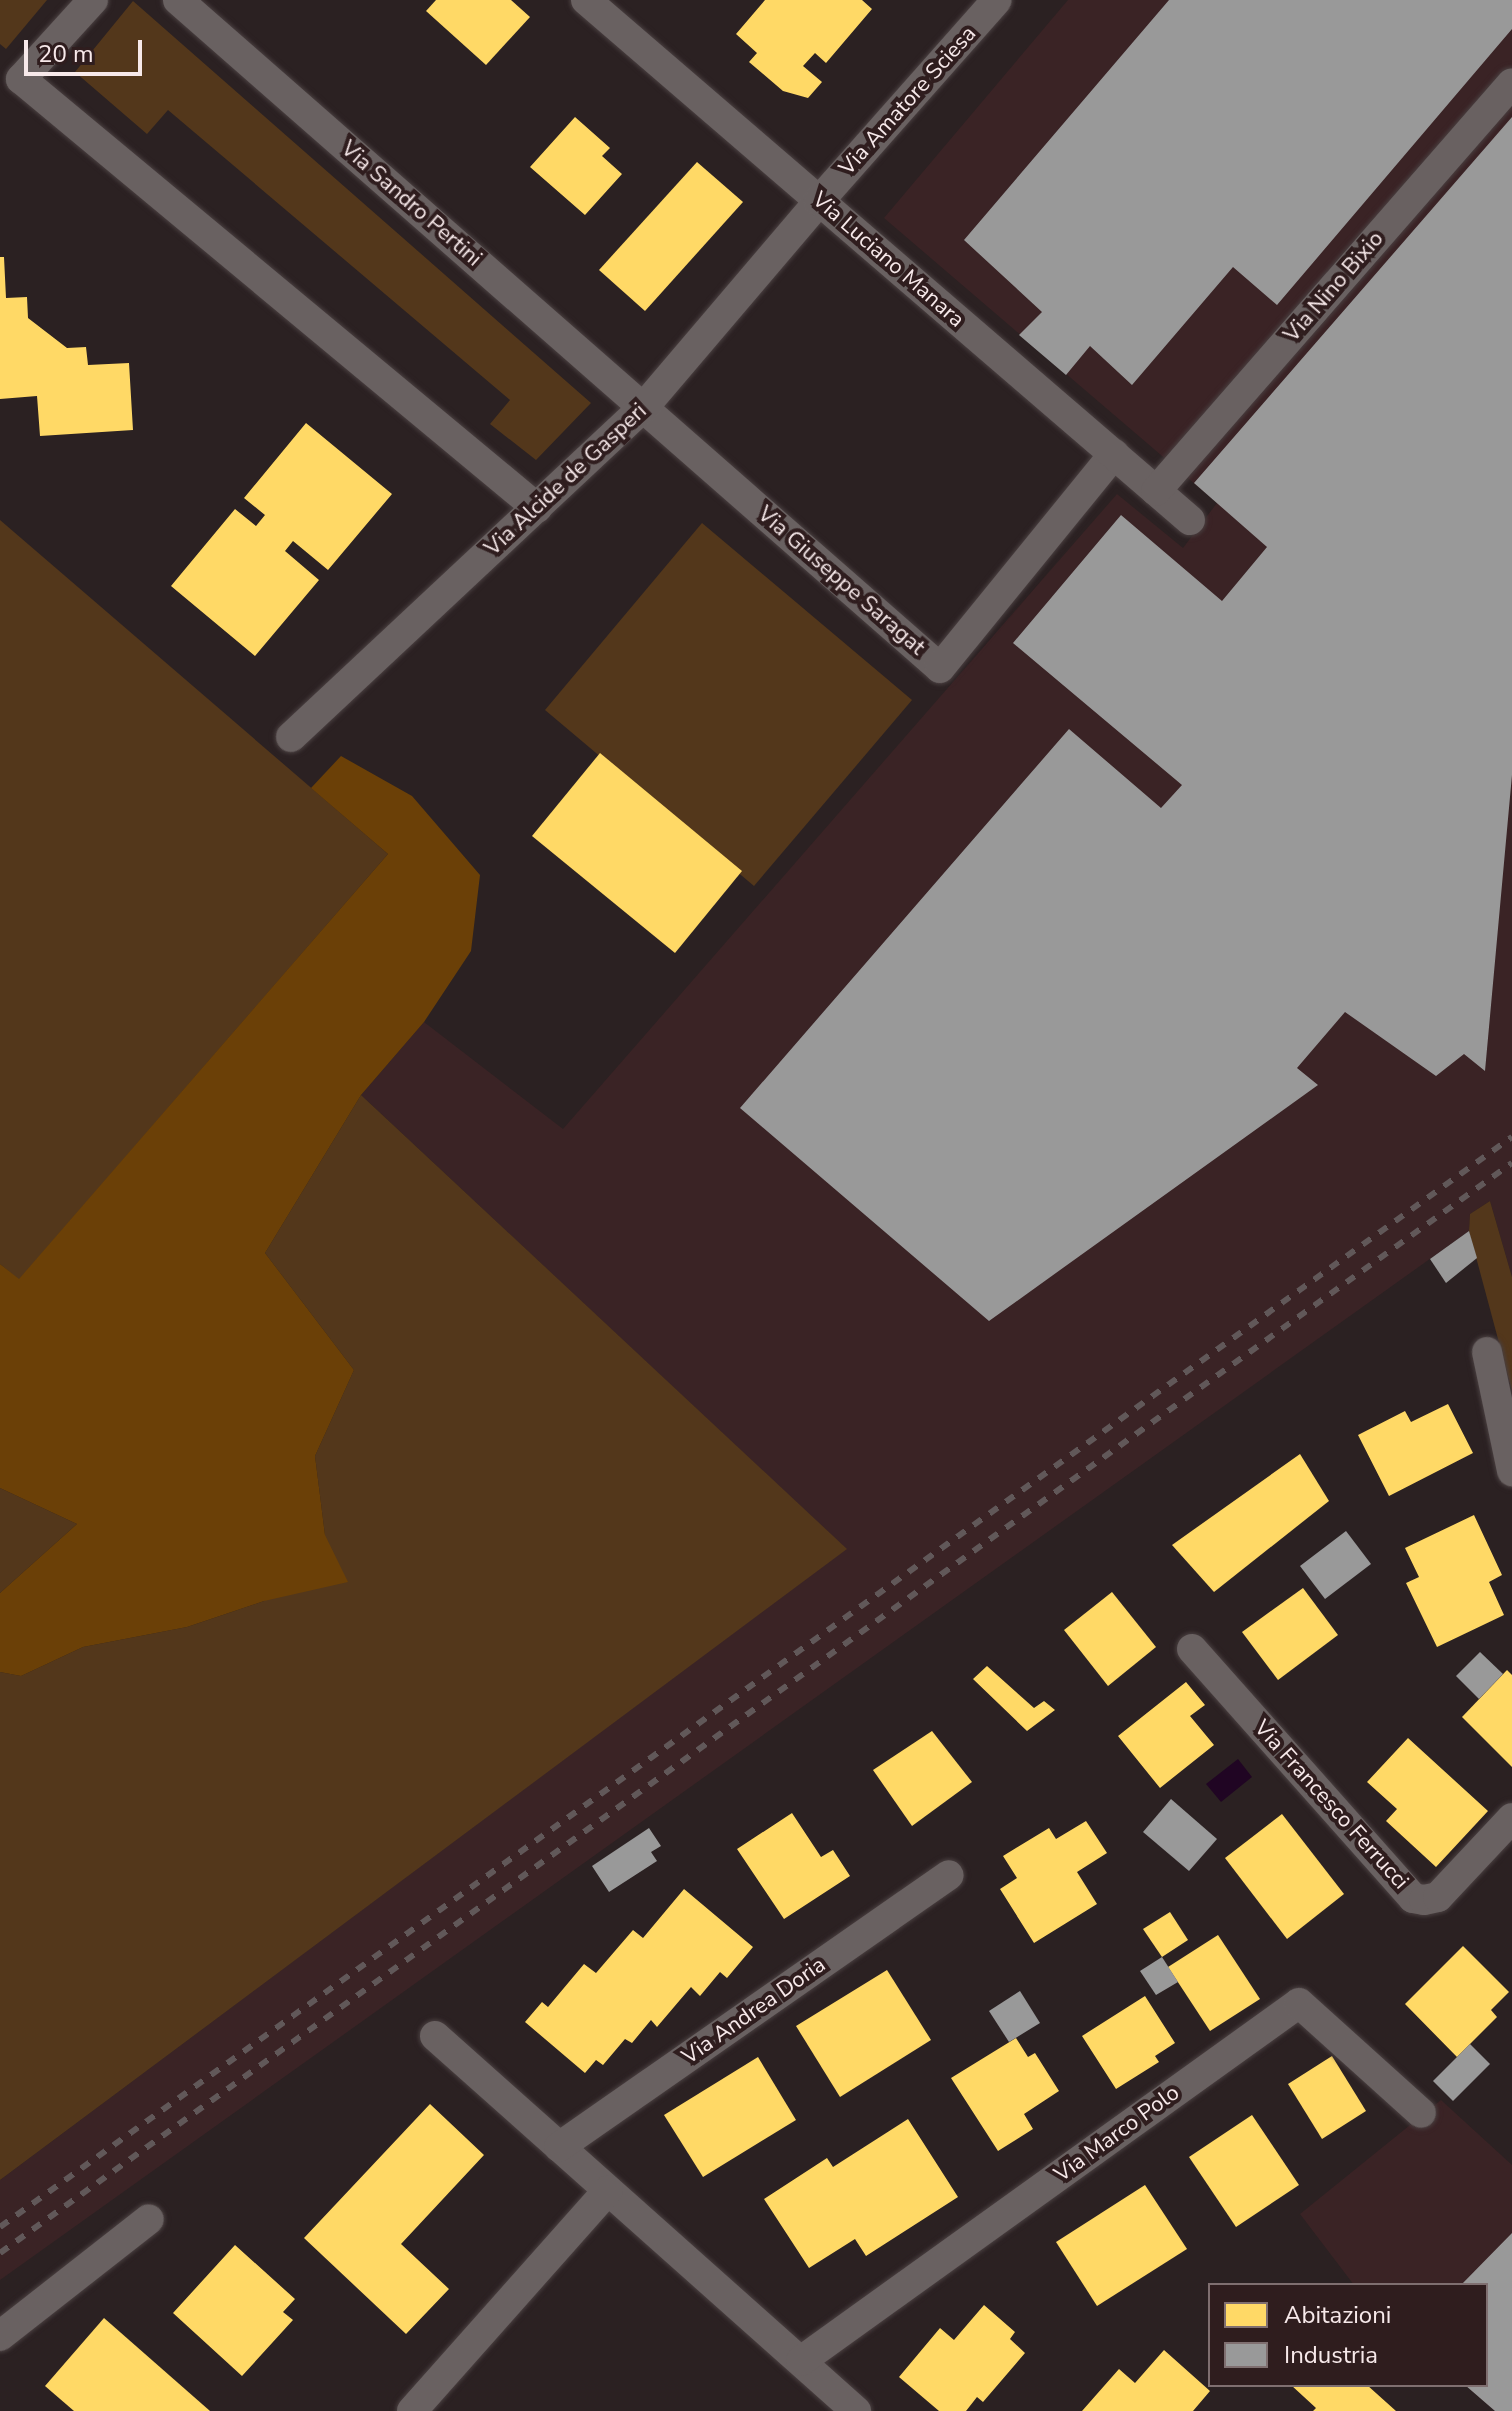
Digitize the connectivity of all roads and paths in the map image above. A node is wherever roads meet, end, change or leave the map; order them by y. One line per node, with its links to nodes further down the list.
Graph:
1 (93, 0): 10 (street)
2 (178, 0): 7 (street, Via Sandro Pertini)
3 (586, 0): 6 (street, Via Luciano Manara)
4 (997, 0): 6 (street, Via Amatore Sciesa)
5 (1512, 83): 9 (street, Via Nino Bixio)
6 (819, 201): 7 (street, Via Alcide de Gasperi); 8 (street, Via Luciano Manara)
7 (643, 408): 8 (street, Via Giuseppe Saragat); 10 (street, Via Alcide de Gasperi)
8 (1114, 454): 9 (street, Via Luciano Manara)
9 (1156, 491): 11 (street, Via Luciano Manara)
10 (537, 508): 12 (street, Via Alcide de Gasperi)
11 (1190, 520)
12 (291, 737)
13 (1487, 1352): 14 (street)
14 (1512, 1471)
15 (1192, 1649): 16 (street, Via Francesco Ferrucci)
16 (1512, 1818)
17 (949, 1875): 20 (street, Via Andrea Doria)
18 (435, 2036): 20 (street)
19 (1421, 2113): 24 (street, Via Marco Polo)
20 (559, 2147): 21 (street)
21 (608, 2190): 24 (street); 25 (street)
22 (149, 2219): 23 (street)
23 (0, 2336)
24 (801, 2361): 26 (street)
25 (412, 2411)
26 (856, 2411)

